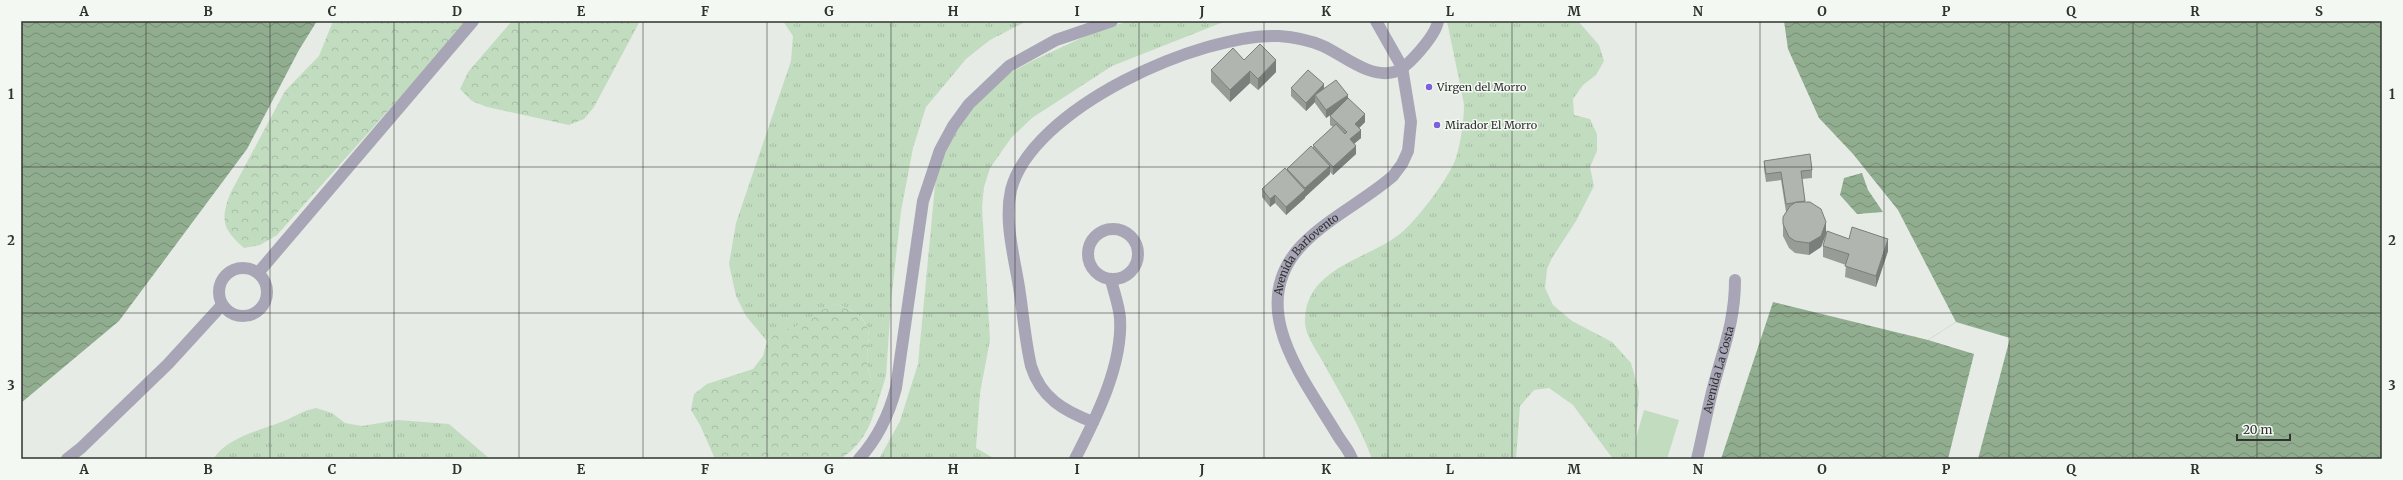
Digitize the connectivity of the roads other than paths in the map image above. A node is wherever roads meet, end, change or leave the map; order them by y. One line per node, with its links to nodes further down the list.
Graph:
1 (473, 21): 6 (street)
2 (1112, 21): 12 (street)
3 (1376, 21): 5 (street)
4 (1438, 21): 5 (street)
5 (1402, 68): 10 (street); 14 (street, Avenida Barlovento)
6 (258, 273): 9 (street); 9 (street)
7 (1111, 280): 7 (street); 10 (street)
8 (1734, 280): 15 (street, Avenida La Costa)
9 (222, 305): 11 (street)
10 (1093, 422): 13 (street)
11 (67, 459)
12 (859, 459)
13 (1075, 459)
14 (1352, 459)
15 (1697, 459)

